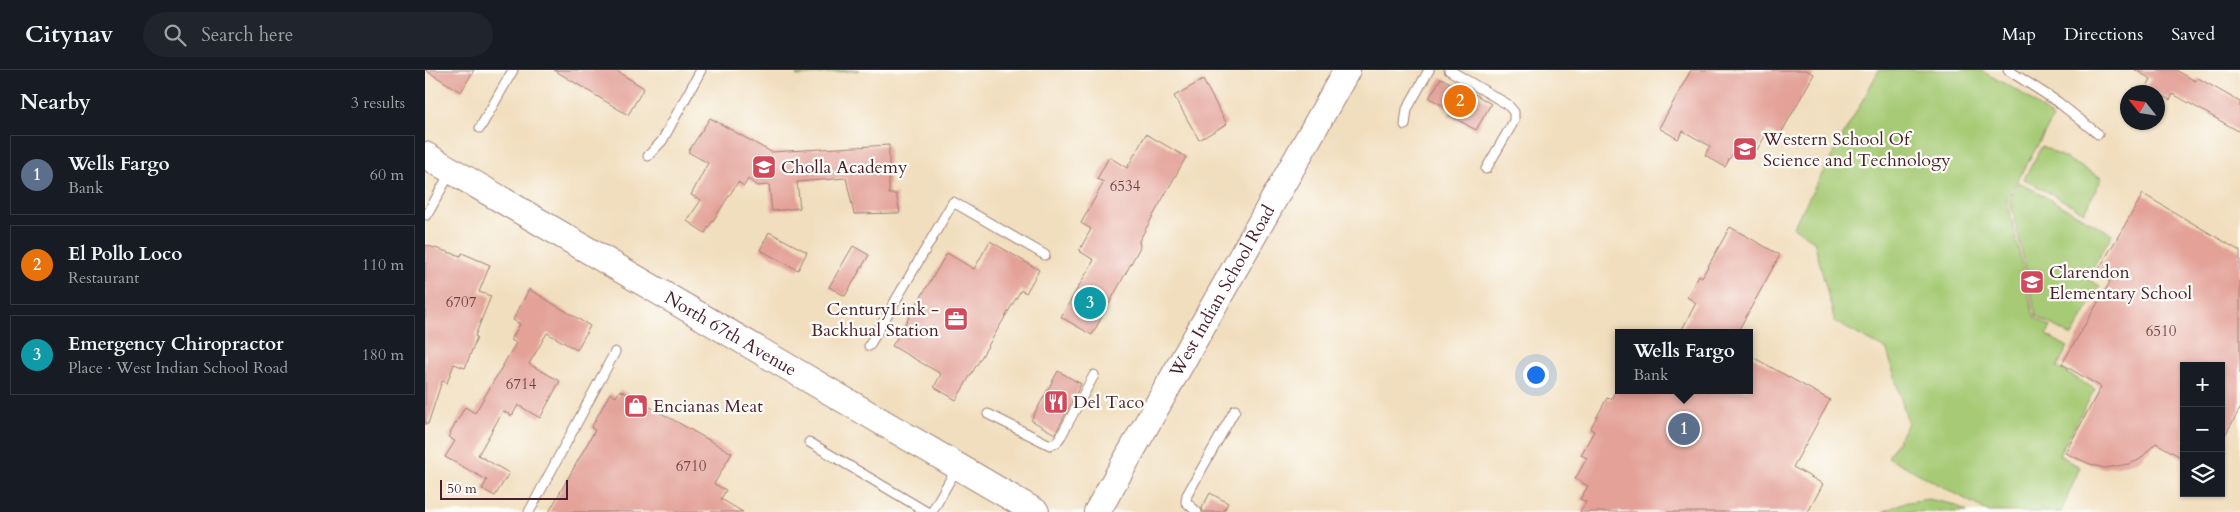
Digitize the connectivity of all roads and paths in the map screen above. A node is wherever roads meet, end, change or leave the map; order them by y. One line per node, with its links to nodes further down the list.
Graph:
1 (513, 70): 8 (lane)
2 (701, 70): 11 (lane)
3 (1347, 70): 27 (main road, West Indian School Road)
4 (1429, 70): 7 (lane)
5 (1449, 70): 12 (lane)
6 (2008, 70): 9 (lane)
7 (1405, 125)
8 (480, 128)
9 (2098, 134)
10 (425, 155): 13 (main road, North 67th Avenue)
11 (648, 156)
12 (1486, 169)
13 (451, 171): 14 (lane); 22 (main road, North 67th Avenue)
14 (427, 215)
15 (1045, 255): 16 (lane)
16 (869, 346)
17 (615, 352): 24 (lane)
18 (1094, 375): 20 (lane)
19 (1235, 410): 28 (lane)
20 (989, 414)
21 (809, 442): 25 (lane)
22 (957, 466): 23 (main road, North 67th Avenue); 26 (lane)
23 (1027, 510)
24 (529, 512)
25 (927, 512)
26 (932, 512)
27 (1097, 512)
28 (1197, 512)

